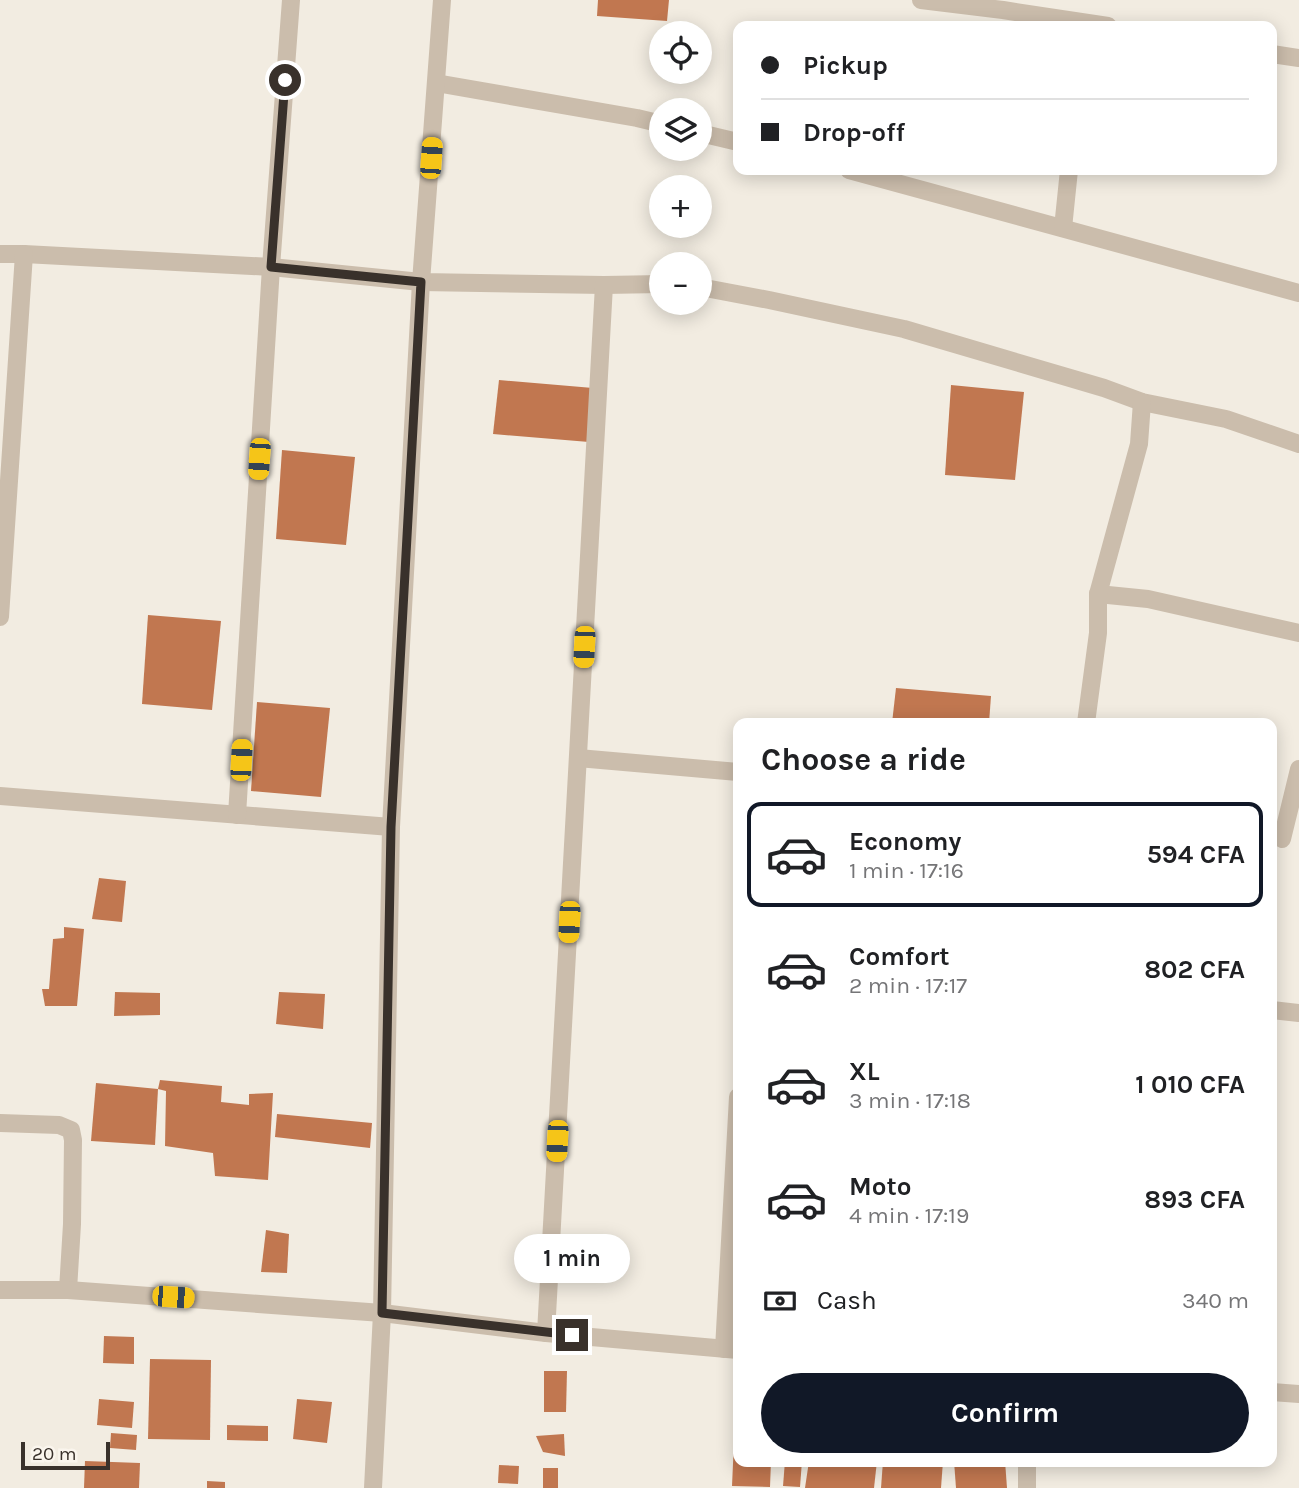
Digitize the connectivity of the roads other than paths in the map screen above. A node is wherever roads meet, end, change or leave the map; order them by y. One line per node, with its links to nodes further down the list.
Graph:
1 (291, 0): 16 (street)
2 (442, 0): 7 (street)
3 (920, 0): 4 (street)
4 (1063, 21)
5 (1277, 55): 6 (street)
6 (1299, 58)
7 (436, 83): 8 (street); 17 (street)
8 (649, 121)
9 (712, 136): 10 (street)
10 (733, 141)
11 (867, 175): 13 (street)
12 (1068, 175): 13 (street)
13 (1063, 228): 21 (street)
14 (0, 254): 15 (street)
15 (24, 254): 16 (street); 25 (street)
16 (271, 267): 17 (street); 32 (street)
17 (421, 282): 19 (street); 33 (street)
18 (649, 284): 19 (street)
19 (604, 285): 28 (street)
20 (712, 289): 22 (street)
21 (1299, 293)
22 (1142, 402): 23 (street); 24 (street)
23 (1299, 444)
24 (1098, 594): 26 (street); 27 (street)
25 (0, 617)
26 (1299, 633)
27 (1087, 718)
28 (578, 758): 30 (street); 42 (street)
29 (1299, 769): 34 (street)
30 (733, 772)
31 (0, 796): 32 (street)
32 (237, 815): 33 (street)
33 (391, 827): 41 (street)
34 (1284, 839)
35 (1277, 1011): 36 (street)
36 (1299, 1013)
37 (0, 1123): 40 (street)
38 (733, 1278): 43 (street)
39 (0, 1290): 40 (street)
40 (68, 1290): 41 (street)
41 (382, 1313): 42 (street); 47 (street)
42 (546, 1333): 43 (street)
43 (731, 1350)
44 (1277, 1392): 45 (street)
45 (1299, 1394)
46 (1027, 1467): 48 (street)
47 (373, 1488)
48 (1027, 1488)

